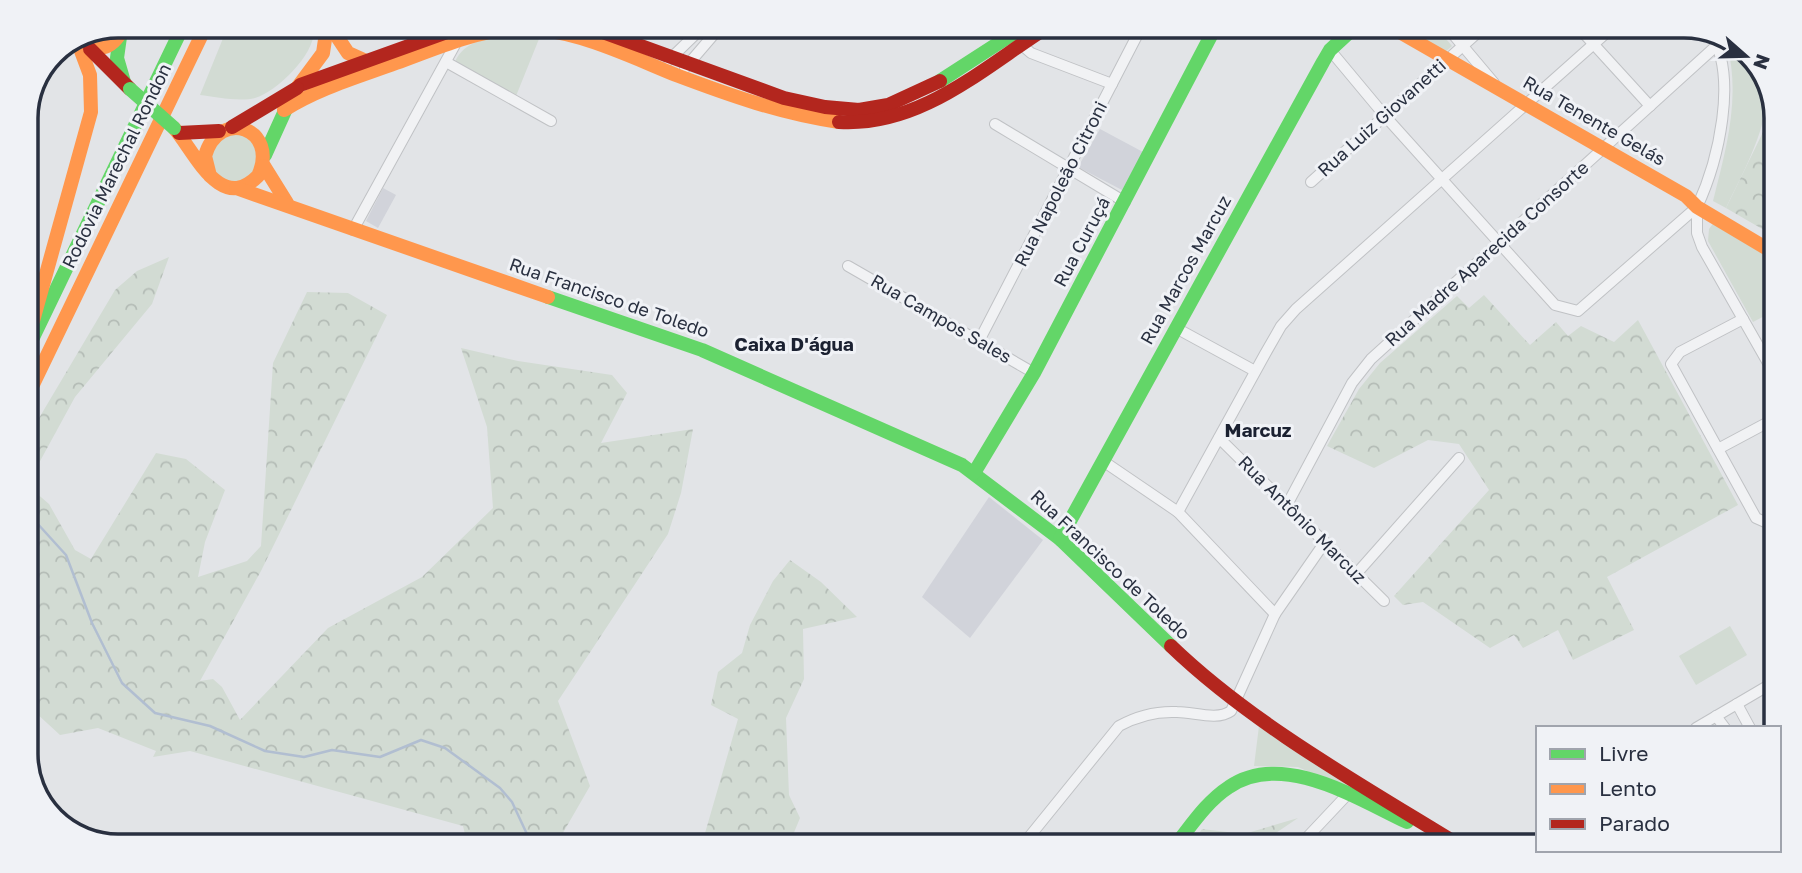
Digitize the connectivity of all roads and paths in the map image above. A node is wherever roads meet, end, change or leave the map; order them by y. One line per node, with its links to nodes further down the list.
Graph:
1 (114, 39): 25 (main road)
2 (121, 39): 38 (main road)
3 (177, 39): 65 (main road, Rodovia Marechal Rondon)
4 (200, 39): 70 (main road, Rodovia Marechal Rondon)
5 (326, 39): 39 (main road)
6 (338, 39): 33 (main road)
7 (437, 39): 33 (main road)
8 (442, 39): 43 (main road)
9 (457, 39): 34 (street)
10 (583, 39): 35 (main road)
11 (614, 39): 35 (main road)
12 (691, 39): 35 (street)
13 (710, 39): 36 (street)
14 (1011, 39): 36 (main road)
15 (1022, 39): 37 (street)
16 (1135, 39): 37 (street, Rua Napoleão Citroni)
17 (1209, 39): 56 (main road, Rua Curuçá)
18 (1342, 39): 31 (main road, Rua Marcos Marcuz)
19 (1412, 39): 32 (main road, Rua Tenente Gelás)
20 (1457, 39): 26 (street)
21 (1471, 39): 26 (street, Rua Luiz Giovanetti)
22 (1588, 39): 24 (street)
23 (1598, 39): 24 (street)
24 (1592, 44): 41 (street); 42 (street)
25 (88, 45)
26 (1463, 46): 32 (street, Rua Luiz Giovanetti); 40 (street)
27 (1717, 46): 42 (street, Rua Madre Aparecida Consorte)
28 (85, 47): 38 (main road)
29 (83, 48): 63 (main road)
30 (1722, 49): 58 (street)
31 (1330, 50): 44 (street); 66 (main road, Rua Marcos Marcuz)
32 (1448, 60): 40 (main road, Rua Tenente Gelás); 44 (street, Rua Luiz Giovanetti)
33 (368, 62): 39 (main road)
34 (446, 62): 45 (street); 59 (street)
35 (667, 63): 36 (main road)
36 (684, 69)
37 (1112, 84): 51 (street, Rua Napoleão Citroni)
38 (127, 86): 48 (main road, bridge)
39 (298, 87): 43 (main road); 47 (main road)
40 (1499, 89): 41 (main road, Rua Tenente Gelás)
41 (1527, 106): 49 (main road, Rua Tenente Gelás); 53 (street)
42 (1650, 106): 49 (street, Rua Madre Aparecida Consorte)
43 (284, 110): 50 (main road)
44 (1385, 116): 53 (street); 54 (street, Rua Luiz Giovanetti)
45 (551, 121)
46 (995, 124): 51 (street)
47 (226, 130): 48 (main road); 50 (main road); 52 (main road)
48 (176, 131): 52 (main road)
49 (1604, 148): 58 (main road, Rua Tenente Gelás); 60 (street, Rua Madre Aparecida Consorte)
50 (265, 160): 55 (main road); 57 (main road)
51 (1069, 169): 56 (street); 67 (street, Rua Napoleão Citroni)
52 (210, 176): 55 (main road)
53 (1441, 180): 60 (street); 69 (street)
54 (1311, 182)
55 (236, 188): 57 (main road, Rua Francisco de Toledo)
56 (1125, 202): 71 (main road, Rua Curuçá)
57 (287, 203): 59 (main road, Rua Francisco de Toledo)
58 (1697, 206): 60 (street); 61 (main road, Rua Tenente Gelás); 64 (street)
59 (353, 230): 77 (main road, Rua Francisco de Toledo)
60 (1498, 244): 78 (street, Rua Madre Aparecida Consorte)
61 (1763, 246)
62 (848, 266): 67 (street, Rua Campos Sales)
63 (39, 293)
64 (1743, 319): 68 (street); 74 (street)
65 (39, 325)
66 (1176, 328): 69 (street); 76 (main road, Rua Marcos Marcuz)
67 (979, 341): 71 (street, Rua Campos Sales)
68 (1763, 355)
69 (1255, 371): 73 (street)
70 (39, 372)
71 (1034, 373): 77 (main road, Rua Curuçá)
72 (1763, 425): 74 (street)
73 (1219, 438): 78 (street, Rua Antônio Marcuz); 79 (street)
74 (1718, 449): 80 (street)
75 (1459, 457): 83 (street)
76 (1103, 461): 79 (street); 81 (main road, Rua Marcos Marcuz)
77 (974, 472): 81 (main road, Rua Francisco de Toledo)
78 (1288, 503): 82 (street, Rua Antônio Marcuz)
79 (1178, 512): 85 (street)
80 (1764, 521)
81 (1060, 539): 87 (main road, Rua Francisco de Toledo)
82 (1325, 542): 83 (street, Rua Antônio Marcuz); 85 (street)
83 (1357, 573): 84 (street, Rua Antônio Marcuz)
84 (1384, 601)
85 (1275, 614): 87 (street)
86 (1764, 688): 88 (street)
87 (1235, 702): 94 (street); 98 (main road, Rua Francisco de Toledo)
88 (1737, 704): 89 (street); 92 (street)
89 (1717, 716): 90 (street); 91 (street)
90 (1700, 726)
91 (1724, 726)
92 (1749, 726)
93 (1346, 796): 95 (main road); 96 (street); 97 (main road)
94 (1030, 834)
95 (1185, 834)
96 (1310, 834)
97 (1435, 834)
98 (1442, 834)

